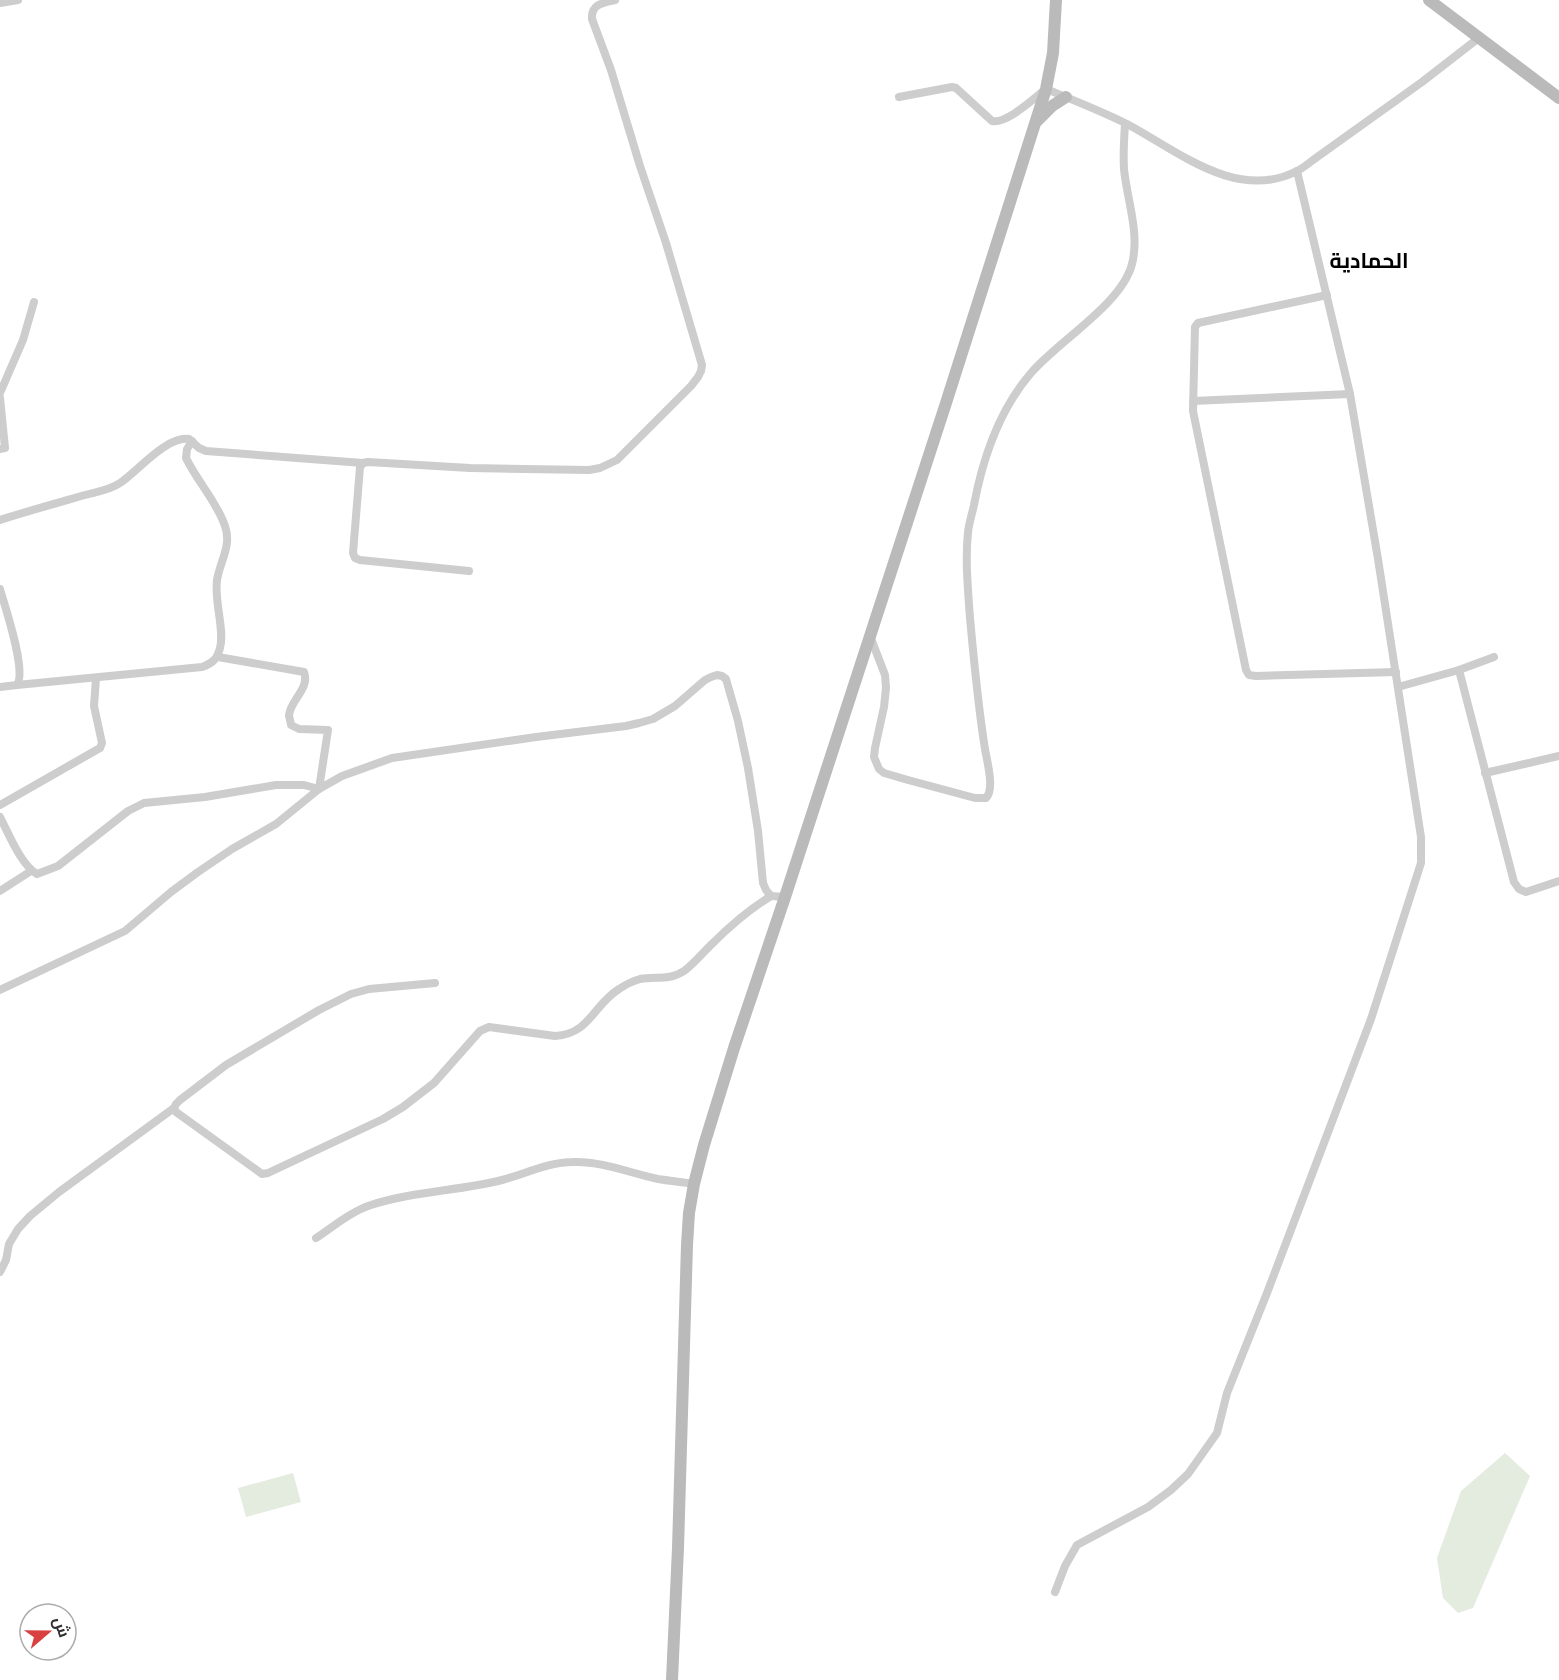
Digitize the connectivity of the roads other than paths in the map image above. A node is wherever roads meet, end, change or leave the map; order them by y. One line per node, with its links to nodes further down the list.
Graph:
1 (18, 0): 5 (street)
2 (615, 0): 22 (street)
3 (1056, 0): 7 (main road)
4 (1429, 0): 6 (main road)
5 (0, 3)
6 (1480, 37): 10 (main road); 13 (street)
7 (1046, 89): 8 (street); 9 (street); 11 (main road)
8 (899, 97)
9 (1066, 97): 11 (main road); 12 (street)
10 (1559, 98)
11 (1034, 124): 26 (main road)
12 (1125, 124): 13 (street); 26 (street)
13 (1297, 171): 14 (street)
14 (1327, 295): 17 (street); 19 (street)
15 (34, 302): 16 (street)
16 (0, 393)
17 (1350, 394): 19 (street); 30 (street)
18 (0, 398): 21 (street)
19 (1193, 401): 30 (street)
20 (192, 441): 22 (street); 23 (street); 27 (street)
21 (0, 449)
22 (363, 463): 24 (street)
23 (0, 520)
24 (470, 571)
25 (0, 589): 32 (street)
26 (870, 634): 44 (main road)
27 (218, 657): 31 (street); 37 (street)
28 (1494, 657): 29 (street)
29 (1459, 670): 34 (street); 36 (street)
30 (1396, 672): 34 (street)
31 (96, 678): 32 (street); 38 (street)
32 (17, 685): 33 (street)
33 (0, 687)
34 (1398, 687): 51 (street)
35 (1559, 756): 36 (street)
36 (1485, 773): 41 (street)
37 (320, 789): 40 (street); 43 (street); 46 (street)
38 (0, 805)
39 (0, 817): 40 (street)
40 (31, 871): 42 (street)
41 (1559, 881)
42 (0, 891)
43 (771, 896): 44 (street); 47 (street)
44 (785, 897): 48 (main road)
45 (435, 983): 47 (street)
46 (0, 990)
47 (174, 1108): 50 (street)
48 (694, 1184): 49 (street); 52 (main road)
49 (316, 1238)
50 (0, 1272)
51 (1055, 1592)
52 (672, 1680)

